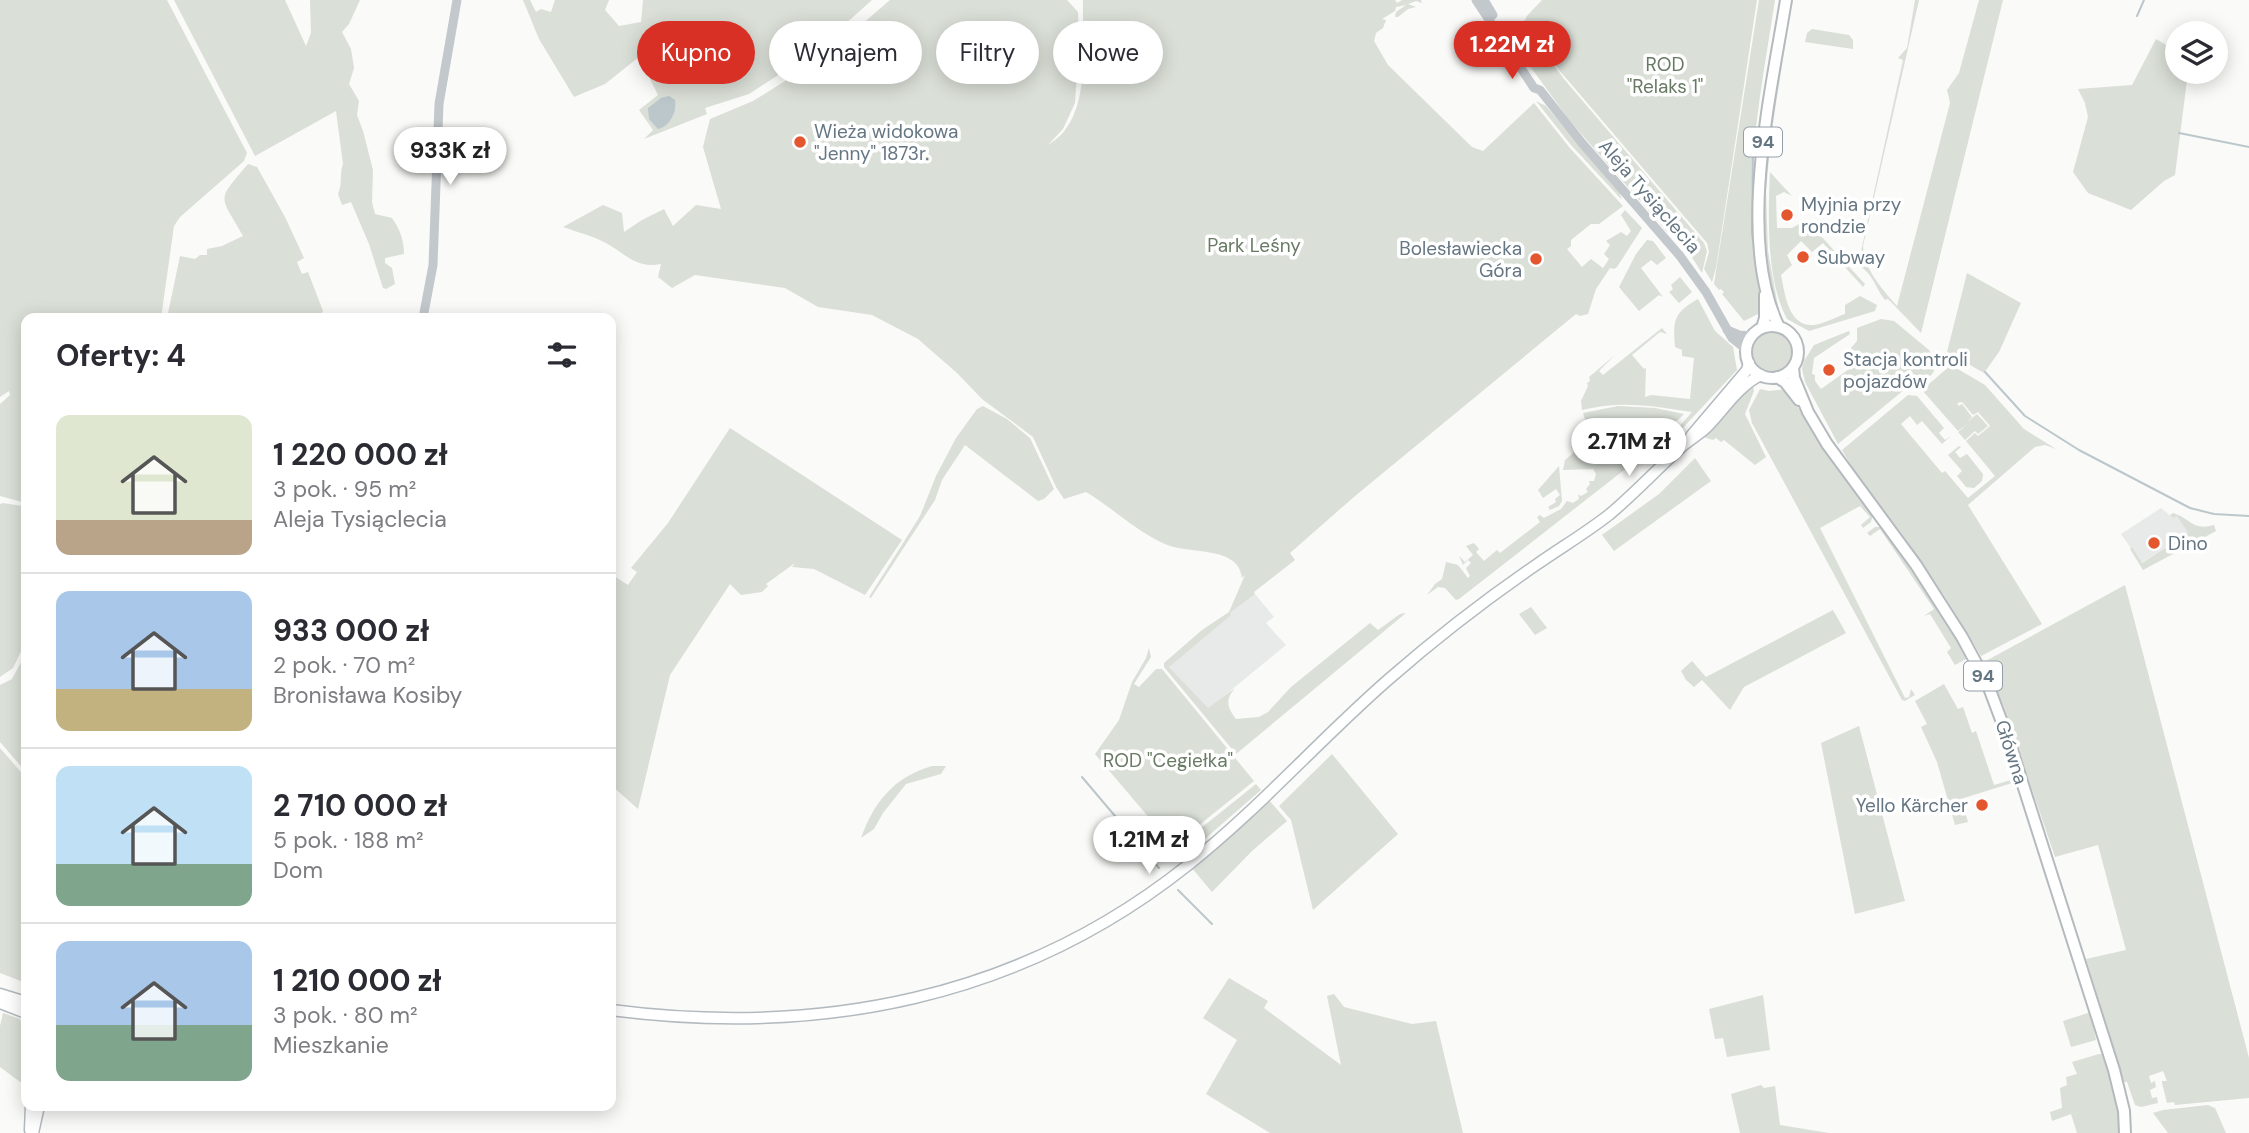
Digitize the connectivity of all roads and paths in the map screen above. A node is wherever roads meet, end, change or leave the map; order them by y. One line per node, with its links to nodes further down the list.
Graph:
1 (457, 0): 7 (street)
2 (1476, 0): 5 (street, Aleja Tysiąclecia)
3 (1484, 0): 5 (street, Aleja Tysiąclecia)
4 (1786, 0): 6 (main road, 94)
5 (1540, 90): 10 (street, Aleja Tysiąclecia)
6 (1766, 286): 8 (main road, 94); 9 (main road, 94)
7 (425, 313)
8 (1779, 327): 9 (main road); 14 (main road, 94)
9 (1762, 328): 11 (main road)
10 (1727, 330): 11 (street); 12 (street, Aleja Tysiąclecia)
11 (1752, 336): 12 (main road)
12 (1747, 350): 13 (main road)
13 (1749, 363): 15 (main road); 18 (main road)
14 (1793, 367): 16 (main road); 17 (main road, Główna / 94)
15 (1761, 375): 16 (main road); 18 (main road)
16 (1777, 377): 17 (main road, Główna / 94)
17 (1808, 412): 27 (main road, Główna / 94)
18 (1684, 445): 22 (main road)
19 (0, 994): 20 (main road)
20 (21, 1000)
21 (0, 1003): 23 (main road)
22 (616, 1010)
23 (21, 1011)
24 (31, 1111): 26 (main road)
25 (38, 1111): 26 (main road)
26 (31, 1133)
27 (2125, 1133)

